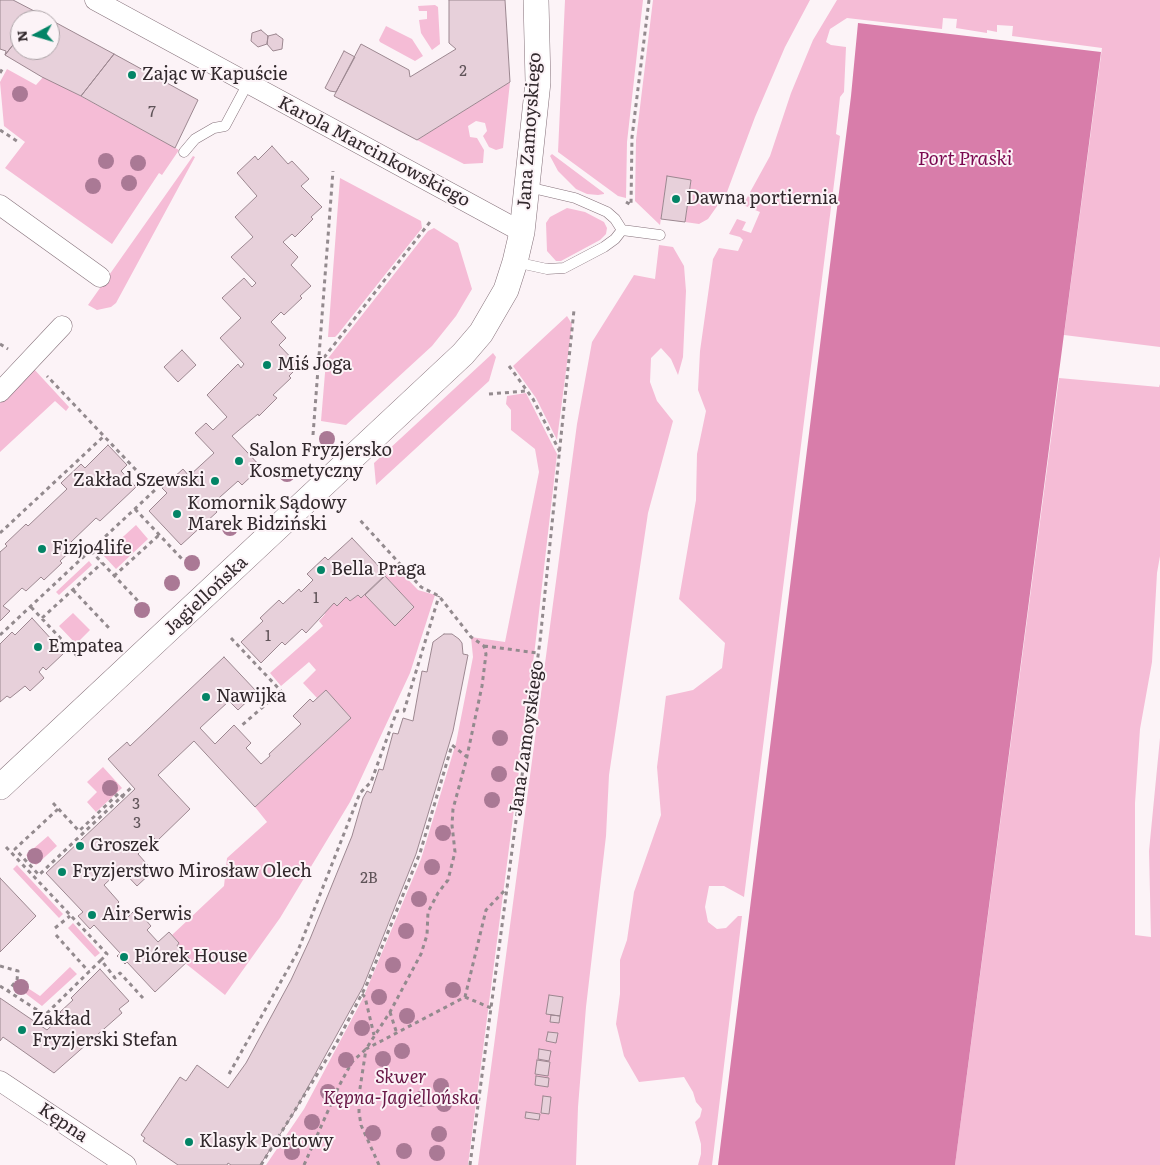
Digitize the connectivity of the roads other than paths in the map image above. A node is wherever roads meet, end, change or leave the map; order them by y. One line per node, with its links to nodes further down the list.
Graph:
1 (95, 0): 3 (street, Karola Marcinkowskiego)
2 (536, 0): 5 (street, Jana Zamoyskiego)
3 (248, 83): 4 (lane); 8 (street, Karola Marcinkowskiego)
4 (184, 152)
5 (528, 187): 7 (lane); 8 (street, Jana Zamoyskiego)
6 (0, 205): 11 (street)
7 (622, 230): 9 (lane); 10 (lane)
8 (522, 232): 10 (street, Jagiellońska)
9 (660, 235)
10 (515, 262): 14 (street, Jagiellońska)
11 (100, 277)
12 (62, 326): 13 (street)
13 (0, 392)
14 (0, 787)
15 (0, 1081): 16 (street, Kępna)
16 (126, 1165)

